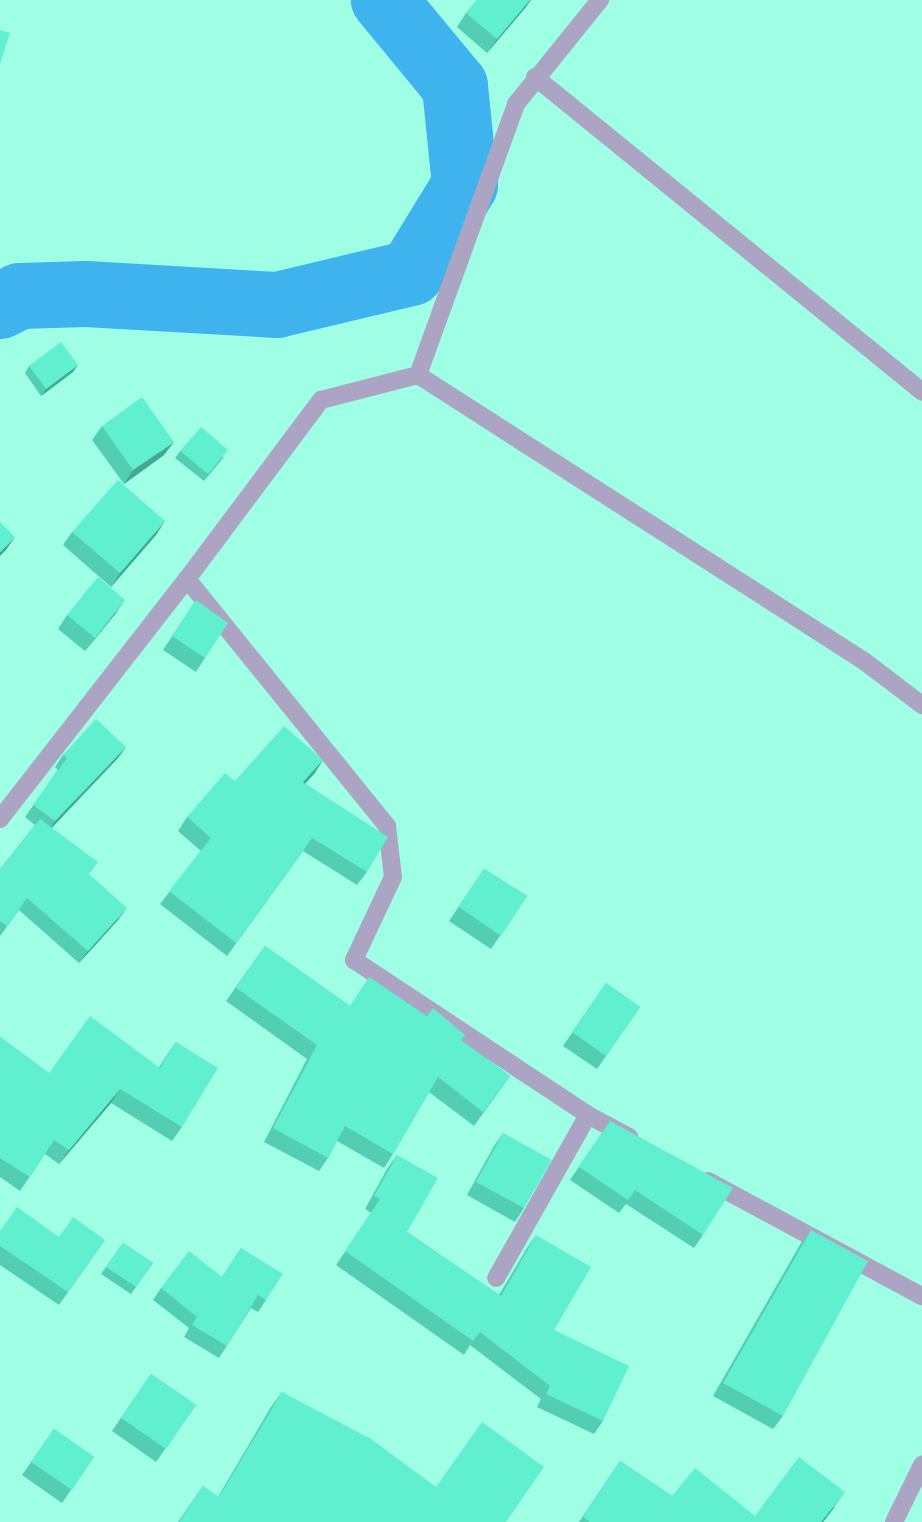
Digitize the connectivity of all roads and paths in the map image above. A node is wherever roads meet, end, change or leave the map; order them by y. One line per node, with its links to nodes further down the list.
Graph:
1 (600, 0): 2 (street)
2 (535, 77): 3 (street); 4 (street)
3 (418, 375): 5 (street); 6 (street)
4 (922, 392)
5 (187, 579): 7 (street); 8 (street)
6 (922, 705)
7 (0, 819)
8 (588, 1115): 9 (street); 11 (street)
9 (651, 1149)
10 (693, 1172): 12 (street)
11 (496, 1278)
12 (922, 1296)
13 (922, 1465): 14 (street)
14 (894, 1522)

